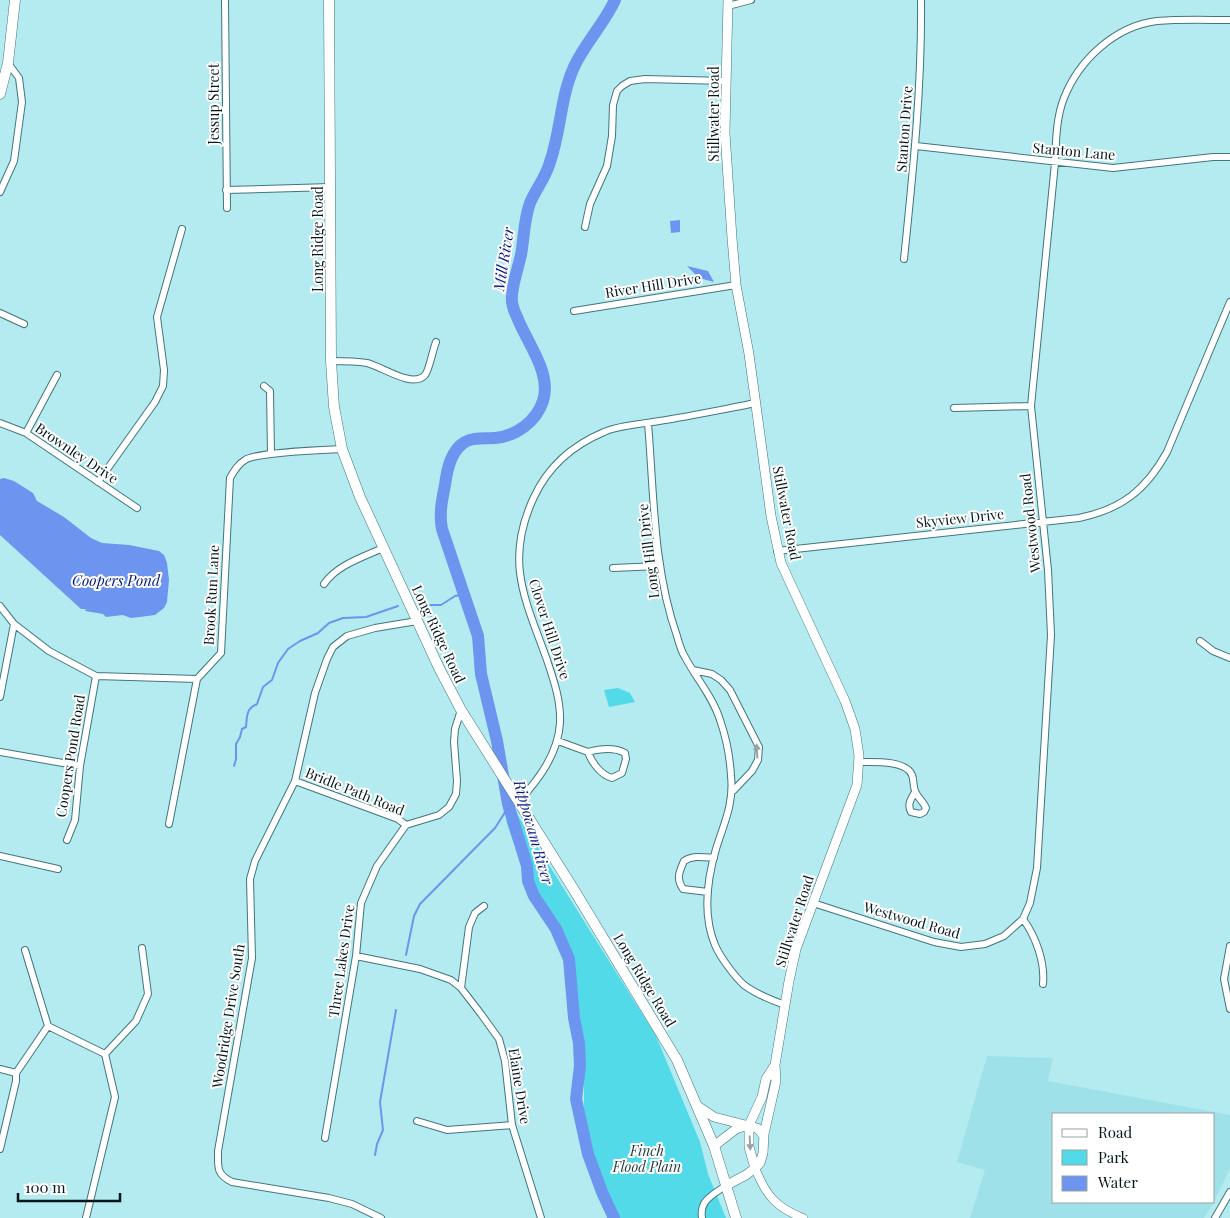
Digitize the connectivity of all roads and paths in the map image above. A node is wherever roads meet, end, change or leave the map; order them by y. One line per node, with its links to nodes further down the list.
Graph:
1 (15, 0): 8 (main road)
2 (225, 0): 15 (street, Jessup Street)
3 (329, 0): 14 (main road, Long Ridge Road)
4 (751, 0): 6 (street)
5 (921, 0): 11 (street, Stanton Drive)
6 (728, 3): 9 (main road, Stillwater Road)
7 (1230, 20): 13 (street, Westwood Road)
8 (8, 63): 10 (main road); 16 (street)
9 (726, 81): 18 (street); 21 (main road, Stillwater Road)
10 (0, 94)
11 (916, 146): 13 (street, Stanton Lane); 20 (street, Stanton Drive)
12 (1230, 157): 13 (street, Stanton Lane)
13 (1055, 163): 31 (street, Westwood Road)
14 (330, 187): 15 (street); 27 (main road, Long Ridge Road)
15 (226, 190): 17 (street, Jessup Street)
16 (0, 192)
17 (227, 208)
18 (585, 227)
19 (182, 229): 38 (street)
20 (904, 259)
21 (736, 285): 23 (street, River Hill Drive); 30 (main road, Stillwater Road)
22 (1230, 302): 40 (street, Skyview Drive)
23 (574, 311)
24 (0, 313): 25 (street)
25 (24, 324)
26 (436, 342): 27 (street)
27 (331, 360): 36 (main road, Long Ridge Road)
28 (58, 375): 35 (street)
29 (264, 386): 37 (street)
30 (756, 403): 34 (street, Clover Hill Drive); 42 (main road, Stillwater Road)
31 (1031, 406): 32 (street); 40 (street, Westwood Road)
32 (954, 408)
33 (0, 423): 35 (street, Brownley Drive)
34 (648, 423): 43 (street, Long Hill Drive); 56 (street, Clover Hill Drive)
35 (26, 433): 38 (street, Brownley Drive)
36 (342, 449): 37 (street, Brook Run Lane); 41 (main road, Long Ridge Road)
37 (270, 454): 53 (street, Brook Run Lane)
38 (98, 482): 39 (street, Brownley Drive)
39 (137, 508)
40 (1044, 523): 42 (street, Skyview Drive); 74 (street, Westwood Road)
41 (383, 548): 45 (street); 47 (main road, Long Ridge Road)
42 (777, 550): 59 (main road, Stillwater Road)
43 (659, 566): 44 (street); 51 (street, Long Hill Drive)
44 (612, 568)
45 (324, 584)
46 (0, 606): 48 (street)
47 (417, 620): 55 (main road, Long Ridge Road); 61 (street, Woodridge Drive South)
48 (14, 624): 52 (street); 54 (street)
49 (1200, 640): 50 (street)
50 (1230, 658)
51 (693, 670): 62 (street, Long Hill Drive); 62 (street, one-way to 51)
52 (96, 676): 53 (street); 60 (street, Coopers Pond Road)
53 (197, 679): 65 (street)
54 (0, 697)
55 (461, 710): 64 (main road, Long Ridge Road); 66 (street)
56 (558, 741): 58 (street); 64 (street, Clover Hill Drive)
57 (0, 752): 60 (street)
58 (588, 752): 58 (street)
59 (859, 762): 63 (street); 72 (main road, Stillwater Road)
60 (80, 766): 67 (street, Coopers Pond Road)
61 (295, 781): 66 (street, Bridle Path Road); 100 (street, Woodridge Drive South)
62 (733, 790): 69 (street, Long Hill Drive)
63 (915, 792)
64 (519, 801): 88 (main road, Long Ridge Road)
65 (169, 824)
66 (406, 825): 78 (street, Three Lakes Drive)
67 (68, 840)
68 (0, 856): 70 (street)
69 (714, 858): 71 (street, Long Hill Drive); 71 (street)
70 (58, 868)
71 (708, 892): 81 (street, Long Hill Drive)
72 (812, 903): 74 (street, Westwood Road); 81 (main road, Stillwater Road)
73 (484, 906): 80 (street)
74 (1023, 919): 79 (street)
75 (1230, 946): 82 (street)
76 (142, 948): 84 (street)
77 (26, 950): 83 (street)
78 (356, 956): 80 (street, Elaine Drive); 93 (street, Three Lakes Drive)
79 (1043, 984)
80 (461, 988): 90 (street, Elaine Drive)
81 (785, 1005): 85 (main road, Stillwater Road)
82 (1230, 1009)
83 (48, 1026): 84 (street); 87 (street)
84 (105, 1054): 99 (street)
85 (775, 1065): 91 (main road, Stillwater Road); 92 (main road, Stillwater Road)
86 (0, 1069): 87 (street)
87 (16, 1073): 95 (street)
88 (699, 1107): 91 (main road); 94 (main road, Long Ridge Road)
89 (418, 1121): 90 (street)
90 (512, 1125): 101 (street, Elaine Drive)
91 (748, 1125): 92 (main road); 94 (main road); 96 (main road, one-way to 96)
92 (764, 1136): 96 (main road, Stillwater Road)
93 (325, 1138)
94 (714, 1146): 97 (main road, Long Ridge Road)
95 (0, 1149)
96 (755, 1168): 97 (main road); 104 (street)
97 (727, 1185): 102 (street); 103 (main road, Long Ridge Road)
98 (1230, 1192): 105 (street)
99 (86, 1218)
100 (381, 1218)
101 (541, 1218)
102 (702, 1218)
103 (736, 1218)
104 (803, 1218)
105 (1215, 1218)

